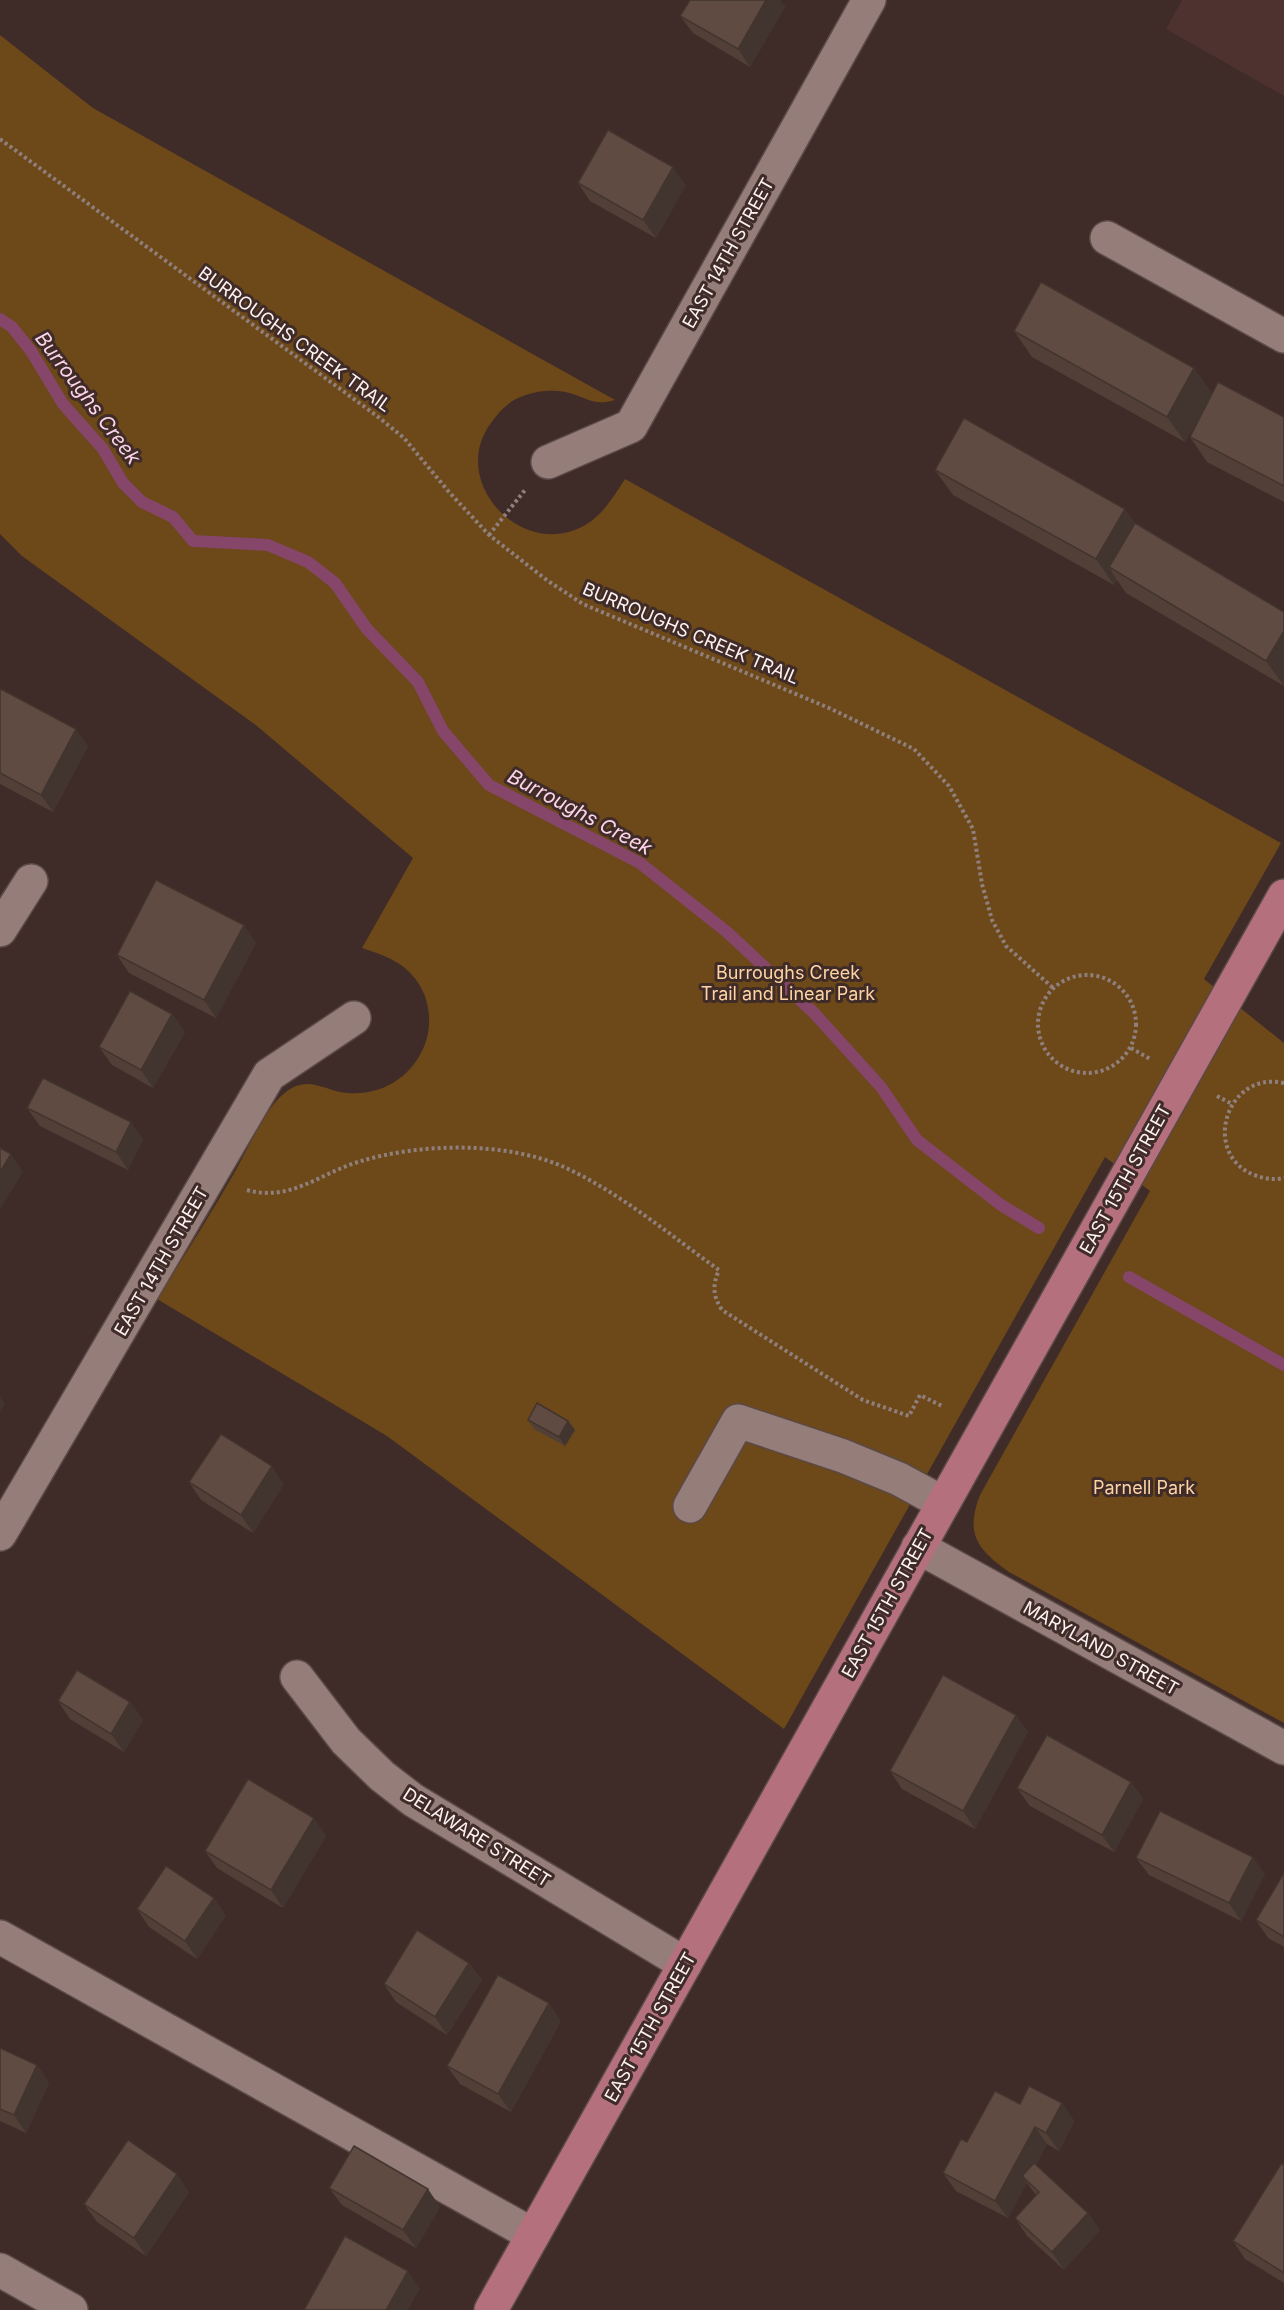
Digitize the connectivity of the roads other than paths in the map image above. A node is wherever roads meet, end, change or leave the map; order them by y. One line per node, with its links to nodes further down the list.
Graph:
1 (869, 0): 4 (street, EAST 14TH STREET)
2 (1107, 238): 3 (street)
3 (1284, 336)
4 (548, 462)
5 (31, 881): 7 (street)
6 (1284, 896): 9 (main road, EAST 15TH STREET)
7 (0, 930)
8 (354, 1018): 11 (street, EAST 14TH STREET)
9 (943, 1503): 10 (street); 12 (main road, EAST 15TH STREET)
10 (690, 1506)
11 (0, 1534)
12 (918, 1547): 14 (street, MARYLAND STREET); 16 (main road, EAST 15TH STREET)
13 (297, 1677): 16 (street, DELAWARE STREET)
14 (1284, 1748)
15 (0, 1937): 17 (street)
16 (685, 1964): 17 (main road, EAST 15TH STREET)
17 (533, 2235): 20 (main road, EAST 15TH STREET)
18 (0, 2271): 19 (street)
19 (71, 2310)
20 (491, 2310)

